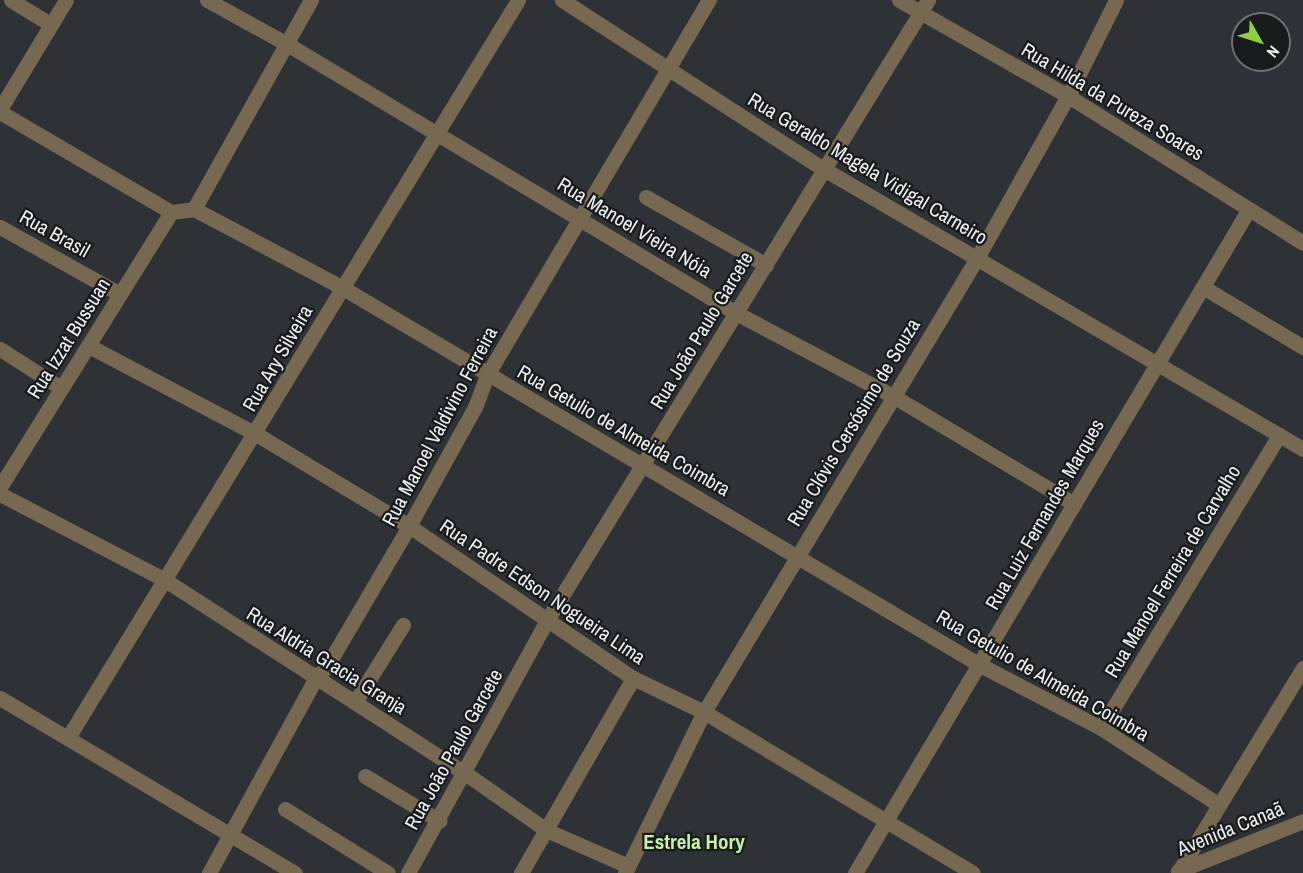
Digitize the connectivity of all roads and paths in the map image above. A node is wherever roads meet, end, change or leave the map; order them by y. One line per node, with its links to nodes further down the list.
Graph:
1 (11, 0): 11 (street)
2 (66, 0): 11 (street)
3 (207, 0): 12 (street, Rua Manoel Vieira Nóia)
4 (311, 0): 12 (street)
5 (518, 0): 16 (street, Rua Ary Silveira)
6 (562, 0): 13 (street, Rua Geraldo Magela Vidigal Carneiro)
7 (709, 0): 13 (street, Rua Manoel Valdivino Ferreira)
8 (900, 0): 10 (street, Rua Hilda da Pureza Soares)
9 (1116, 0): 14 (street, Rua Clóvis Cersósimo de Souza)
10 (925, 6): 14 (street, Rua Hilda da Pureza Soares); 17 (street, Rua João Paulo Garcete)
11 (50, 24): 15 (street)
12 (287, 44): 16 (street, Rua Manoel Vieira Nóia); 19 (street)
13 (666, 69): 17 (street, Rua Geraldo Magela Vidigal Carneiro); 22 (street, Rua Manoel Valdivino Ferreira)
14 (1068, 96): 20 (street, Rua Hilda da Pureza Soares); 25 (street, Rua Clóvis Cersósimo de Souza)
15 (0, 110): 21 (street)
16 (437, 134): 22 (street, Rua Manoel Vieira Nóia); 28 (street, Rua Ary Silveira)
17 (822, 168): 25 (street, Rua Geraldo Magela Vidigal Carneiro); 26 (street, Rua João Paulo Garcete)
18 (646, 197): 26 (street)
19 (194, 209): 21 (street); 28 (street, Rua Getulio de Almeida Coimbra)
20 (1250, 209): 24 (street, Rua Hilda da Pureza Soares); 27 (street)
21 (171, 212): 29 (street, Rua Izzat Bussuan)
22 (581, 218): 30 (street, Rua Manoel Vieira Nóia); 35 (street, Rua Manoel Valdivino Ferreira)
23 (0, 227): 29 (street, Rua Brasil)
24 (1303, 243)
25 (978, 258): 34 (street, Rua Geraldo Magela Vidigal Carneiro); 37 (street, Rua Clóvis Cersósimo de Souza)
26 (766, 265): 30 (street, Rua João Paulo Garcete)
27 (1203, 287): 32 (street); 34 (street)
28 (343, 288): 35 (street, Rua Getulio de Almeida Coimbra); 38 (street, Rua Ary Silveira)
29 (120, 294): 31 (street, Rua Izzat Bussuan)
30 (738, 314): 37 (street, Rua Manoel Vieira Nóia); 41 (street, Rua João Paulo Garcete)
31 (89, 346): 36 (street, Rua Izzat Bussuan); 38 (street, Rua Padre Edson Nogueira Lima)
32 (1303, 347)
33 (0, 349): 36 (street)
34 (1158, 361): 39 (street, Rua Geraldo Magela Vidigal Carneiro); 45 (street, Rua Luiz Fernandes Marques)
35 (487, 375): 41 (street, Rua Getulio de Almeida Coimbra); 46 (street, Rua Manoel Valdivino Ferreira)
36 (61, 388): 42 (street, Rua Izzat Bussuan)
37 (893, 396): 45 (street, Rua Manoel Vieira Nóia); 47 (street, Rua Clóvis Cersósimo de Souza)
38 (256, 435): 46 (street, Rua Padre Edson Nogueira Lima); 48 (street, Rua Ary Silveira)
39 (1279, 435): 40 (street, Rua Geraldo Magela Vidigal Carneiro); 58 (street, Rua Manoel Ferreira de Carvalho)
40 (1303, 448)
41 (644, 463): 47 (street, Rua Getulio de Almeida Coimbra); 49 (street, Rua João Paulo Garcete)
42 (4, 470): 43 (street, Rua Izzat Bussuan)
43 (0, 487)
44 (0, 494): 48 (street, Rua Aldria Gracia Granja)
45 (1074, 504): 51 (street, Rua Luiz Fernandes Marques)
46 (410, 526): 49 (street, Rua Padre Edson Nogueira Lima); 54 (street, Rua Manoel Valdivino Ferreira)
47 (797, 557): 51 (street, Rua Getulio de Almeida Coimbra); 57 (street, Rua Clóvis Cersósimo de Souza)
48 (165, 580): 54 (street, Rua Aldria Gracia Granja); 59 (street, Rua Ary Silveira)
49 (547, 620): 53 (street, Rua Padre Edson Nogueira Lima); 60 (street, Rua João Paulo Garcete)
50 (403, 625): 56 (street)
51 (980, 665): 58 (street, Rua Getulio de Almeida Coimbra); 65 (street, Rua Luiz Fernandes Marques)
52 (1303, 668): 62 (street)
53 (633, 678): 57 (street, Rua Padre Edson Nogueira Lima); 67 (street)
54 (315, 679): 56 (street, Rua Aldria Gracia Granja); 68 (street, Rua Manoel Valdivino Ferreira)
55 (0, 698): 59 (street)
56 (355, 702): 60 (street, Rua Aldria Gracia Granja)
57 (704, 712): 65 (street, Rua Padre Edson Nogueira Lima); 69 (street, Rua Clóvis Cersósimo de Souza)
58 (1101, 728): 62 (street, Rua Getulio de Almeida Coimbra)
59 (69, 736): 68 (street)
60 (465, 773): 64 (street, Rua João Paulo Garcete); 67 (street, Rua Aldria Gracia Granja)
61 (365, 776): 64 (street)
62 (1219, 805): 70 (street)
63 (285, 809): 73 (street)
64 (440, 820): 74 (street, Rua João Paulo Garcete)
65 (885, 820): 76 (street, Rua Luiz Fernandes Marques); 77 (street, Rua Padre Edson Nogueira Lima)
66 (1303, 821): 70 (street, Avenida Canaã)
67 (546, 830): 69 (street, Rua Aldria Gracia Granja); 75 (street)
68 (230, 836): 71 (street, Rua Manoel Valdivino Ferreira); 72 (street)
69 (626, 870)
70 (1178, 872)
71 (209, 873)
72 (295, 873)
73 (388, 873)
74 (408, 873)
75 (521, 873)
76 (855, 873)
77 (973, 873)

